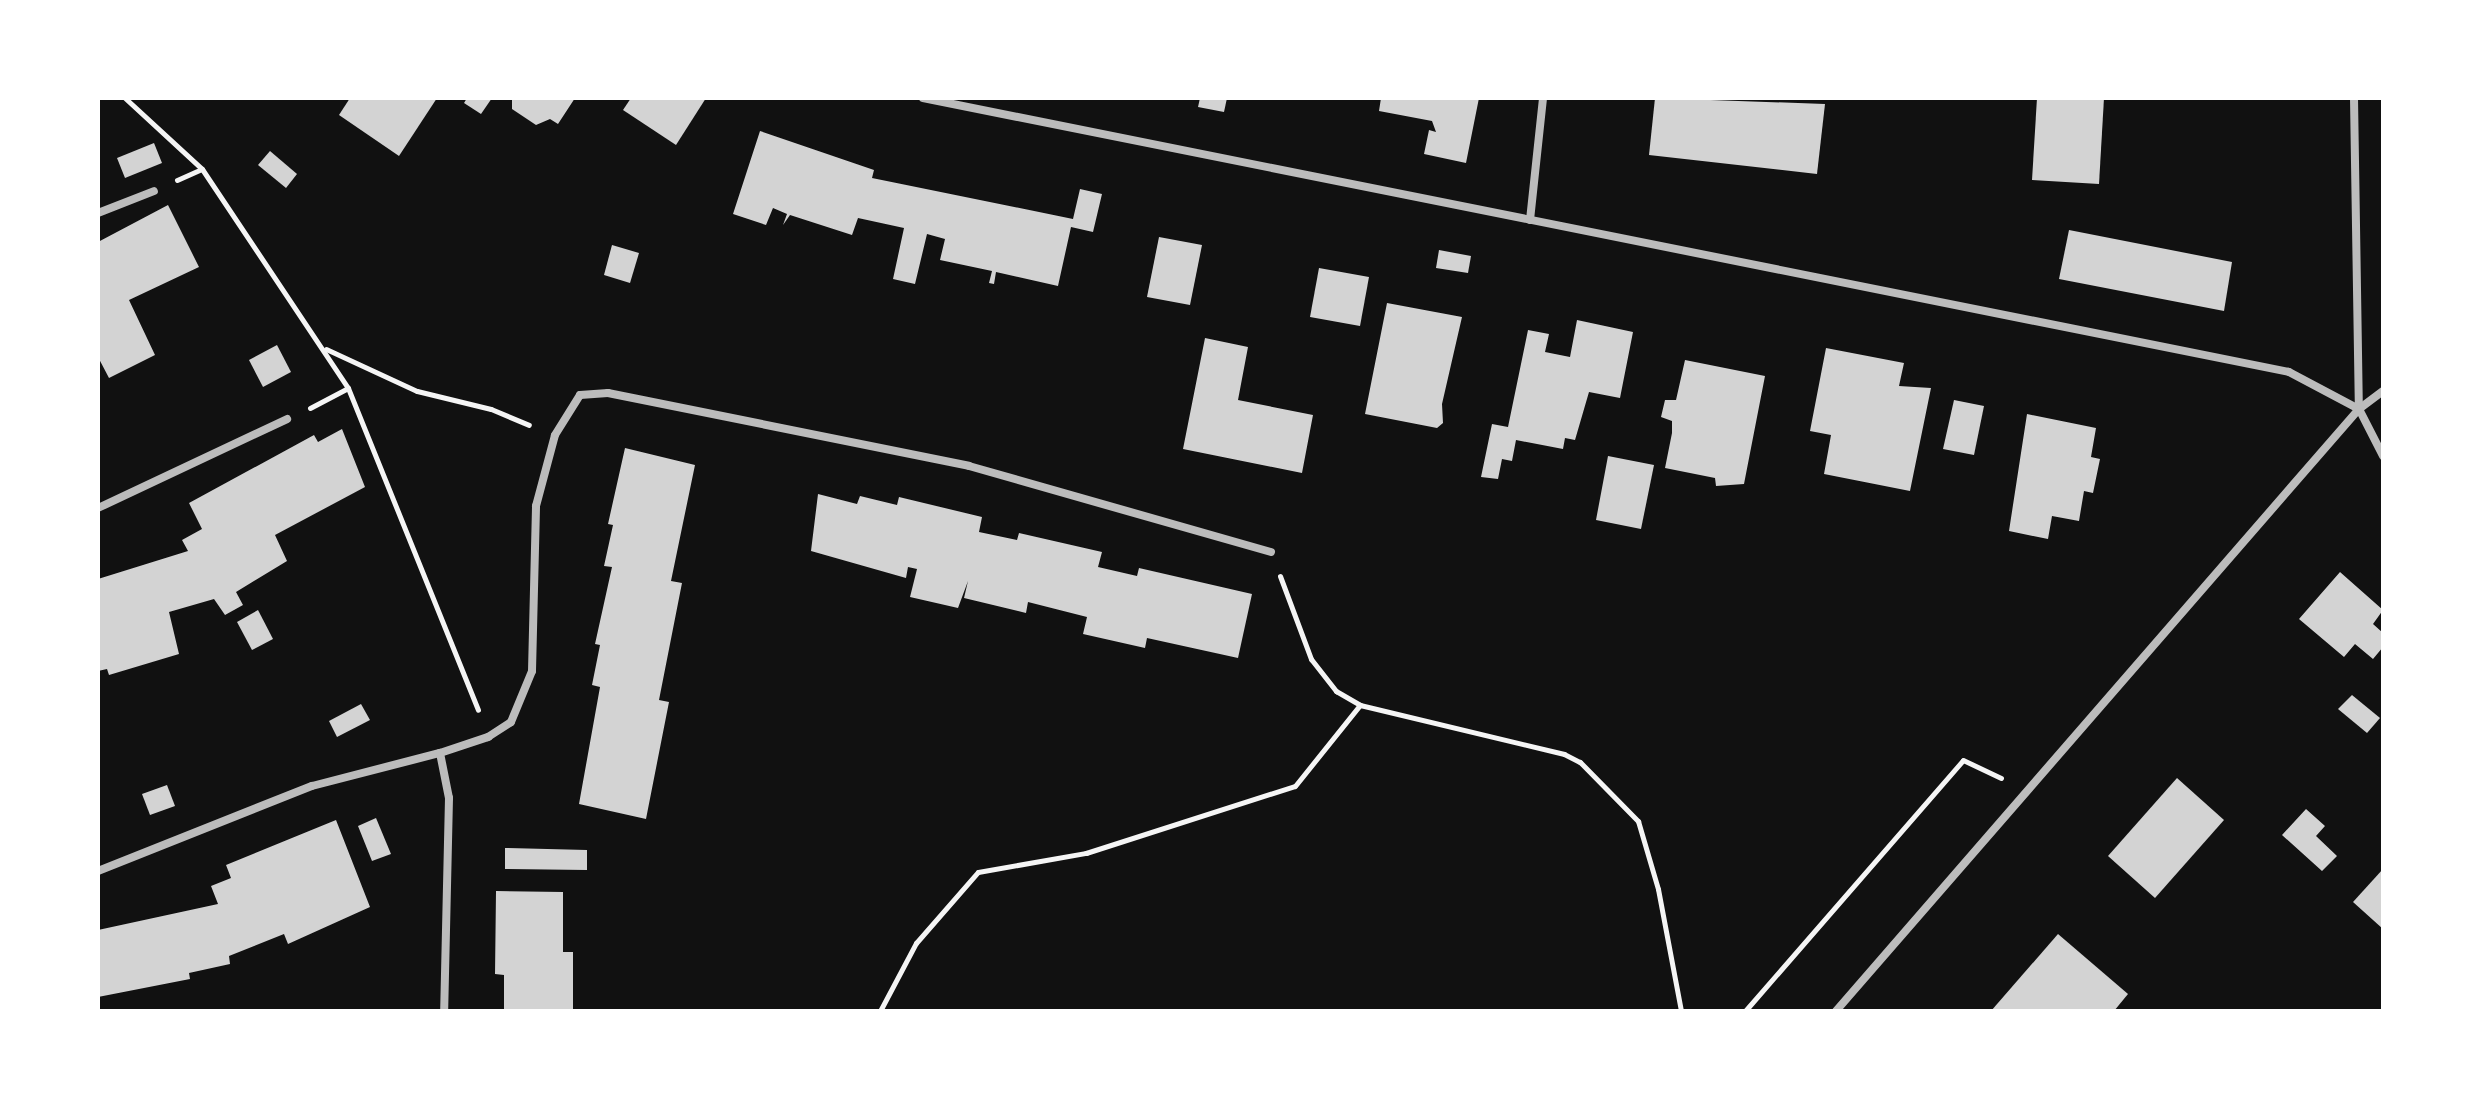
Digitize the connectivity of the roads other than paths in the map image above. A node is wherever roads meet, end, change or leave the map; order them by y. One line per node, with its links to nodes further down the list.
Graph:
1 (923, 98): 6 (street)
2 (1543, 98): 6 (street)
3 (2354, 98): 8 (street)
4 (154, 191): 5 (street)
5 (98, 213)
6 (1530, 220): 8 (street)
7 (2383, 391): 8 (street)
8 (2359, 409): 10 (street); 16 (street)
9 (287, 419): 11 (street)
10 (2383, 456)
11 (98, 508)
12 (1271, 552): 13 (street)
13 (440, 753): 14 (street); 15 (street)
14 (98, 871)
15 (444, 1011)
16 (1836, 1011)

